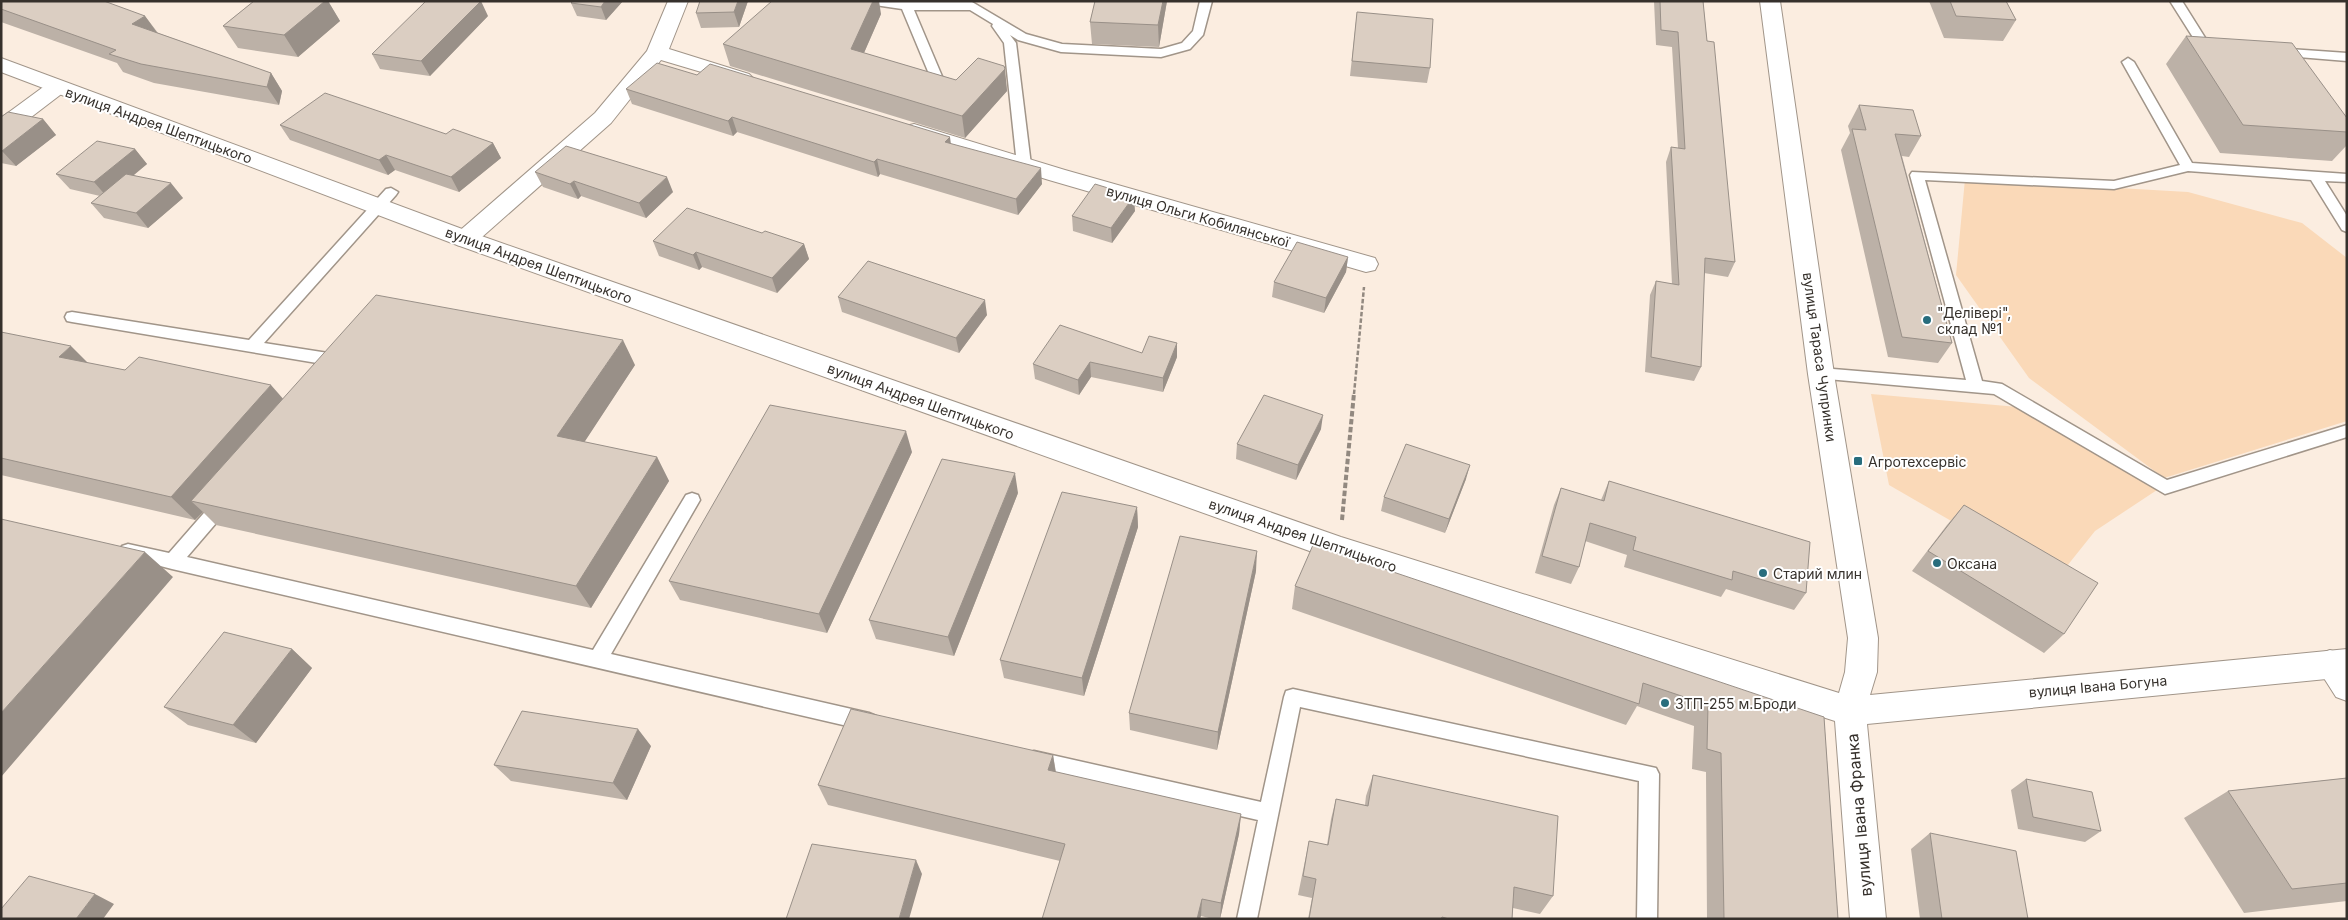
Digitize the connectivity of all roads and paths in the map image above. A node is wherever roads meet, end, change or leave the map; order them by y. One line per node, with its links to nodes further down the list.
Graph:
1 (678, 1): 11 (main road)
2 (868, 1): 7 (lane)
3 (1206, 1): 8 (lane)
4 (1770, 1): 30 (main road, вулиця Тараса Чупринки)
5 (2176, 1): 9 (lane)
6 (972, 4): 7 (lane); 8 (lane)
7 (907, 6): 15 (lane)
8 (994, 21): 20 (lane)
9 (2224, 49)
10 (2262, 51): 12 (lane)
11 (658, 52): 16 (main road); 26 (main road)
12 (2347, 57)
13 (2128, 62): 21 (lane)
14 (1, 64): 17 (main road, вулиця Андрея Шептицького)
15 (938, 81)
16 (761, 84)
17 (57, 87): 19 (main road); 24 (main road, вулиця Андрея Шептицького)
18 (892, 124): 20 (main road, вулиця Ольги Кобилянської)
19 (1, 129)
20 (1024, 165): 27 (main road, вулиця Ольги Кобилянської)
21 (2188, 167): 22 (lane); 32 (lane)
22 (2315, 176): 23 (lane); 25 (lane)
23 (2347, 178)
24 (384, 200): 26 (main road, вулиця Андрея Шептицького); 29 (lane)
25 (2347, 227)
26 (465, 239): 37 (main road, вулиця Андрея Шептицького)
27 (1366, 264): 37 (path)
28 (72, 318): 29 (lane)
29 (252, 347): 31 (lane)
30 (1821, 374): 32 (lane); 41 (main road, вулиця Тараса Чупринки)
31 (332, 376)
32 (1976, 387): 33 (lane)
33 (2347, 431)
34 (237, 487): 38 (lane)
35 (692, 500): 39 (lane)
36 (109, 547): 38 (lane)
37 (1339, 549): 41 (main road, вулиця Андрея Шептицького)
38 (172, 562): 39 (lane)
39 (598, 659): 42 (lane)
40 (2341, 671): 41 (main road, вулиця Івана Богуна)
41 (1850, 711): 47 (main road, вулиця Івана Франка)
42 (887, 726)
43 (1013, 755): 44 (lane)
44 (1269, 813): 45 (lane); 46 (lane)
45 (1247, 919)
46 (1647, 919)
47 (1868, 919)

